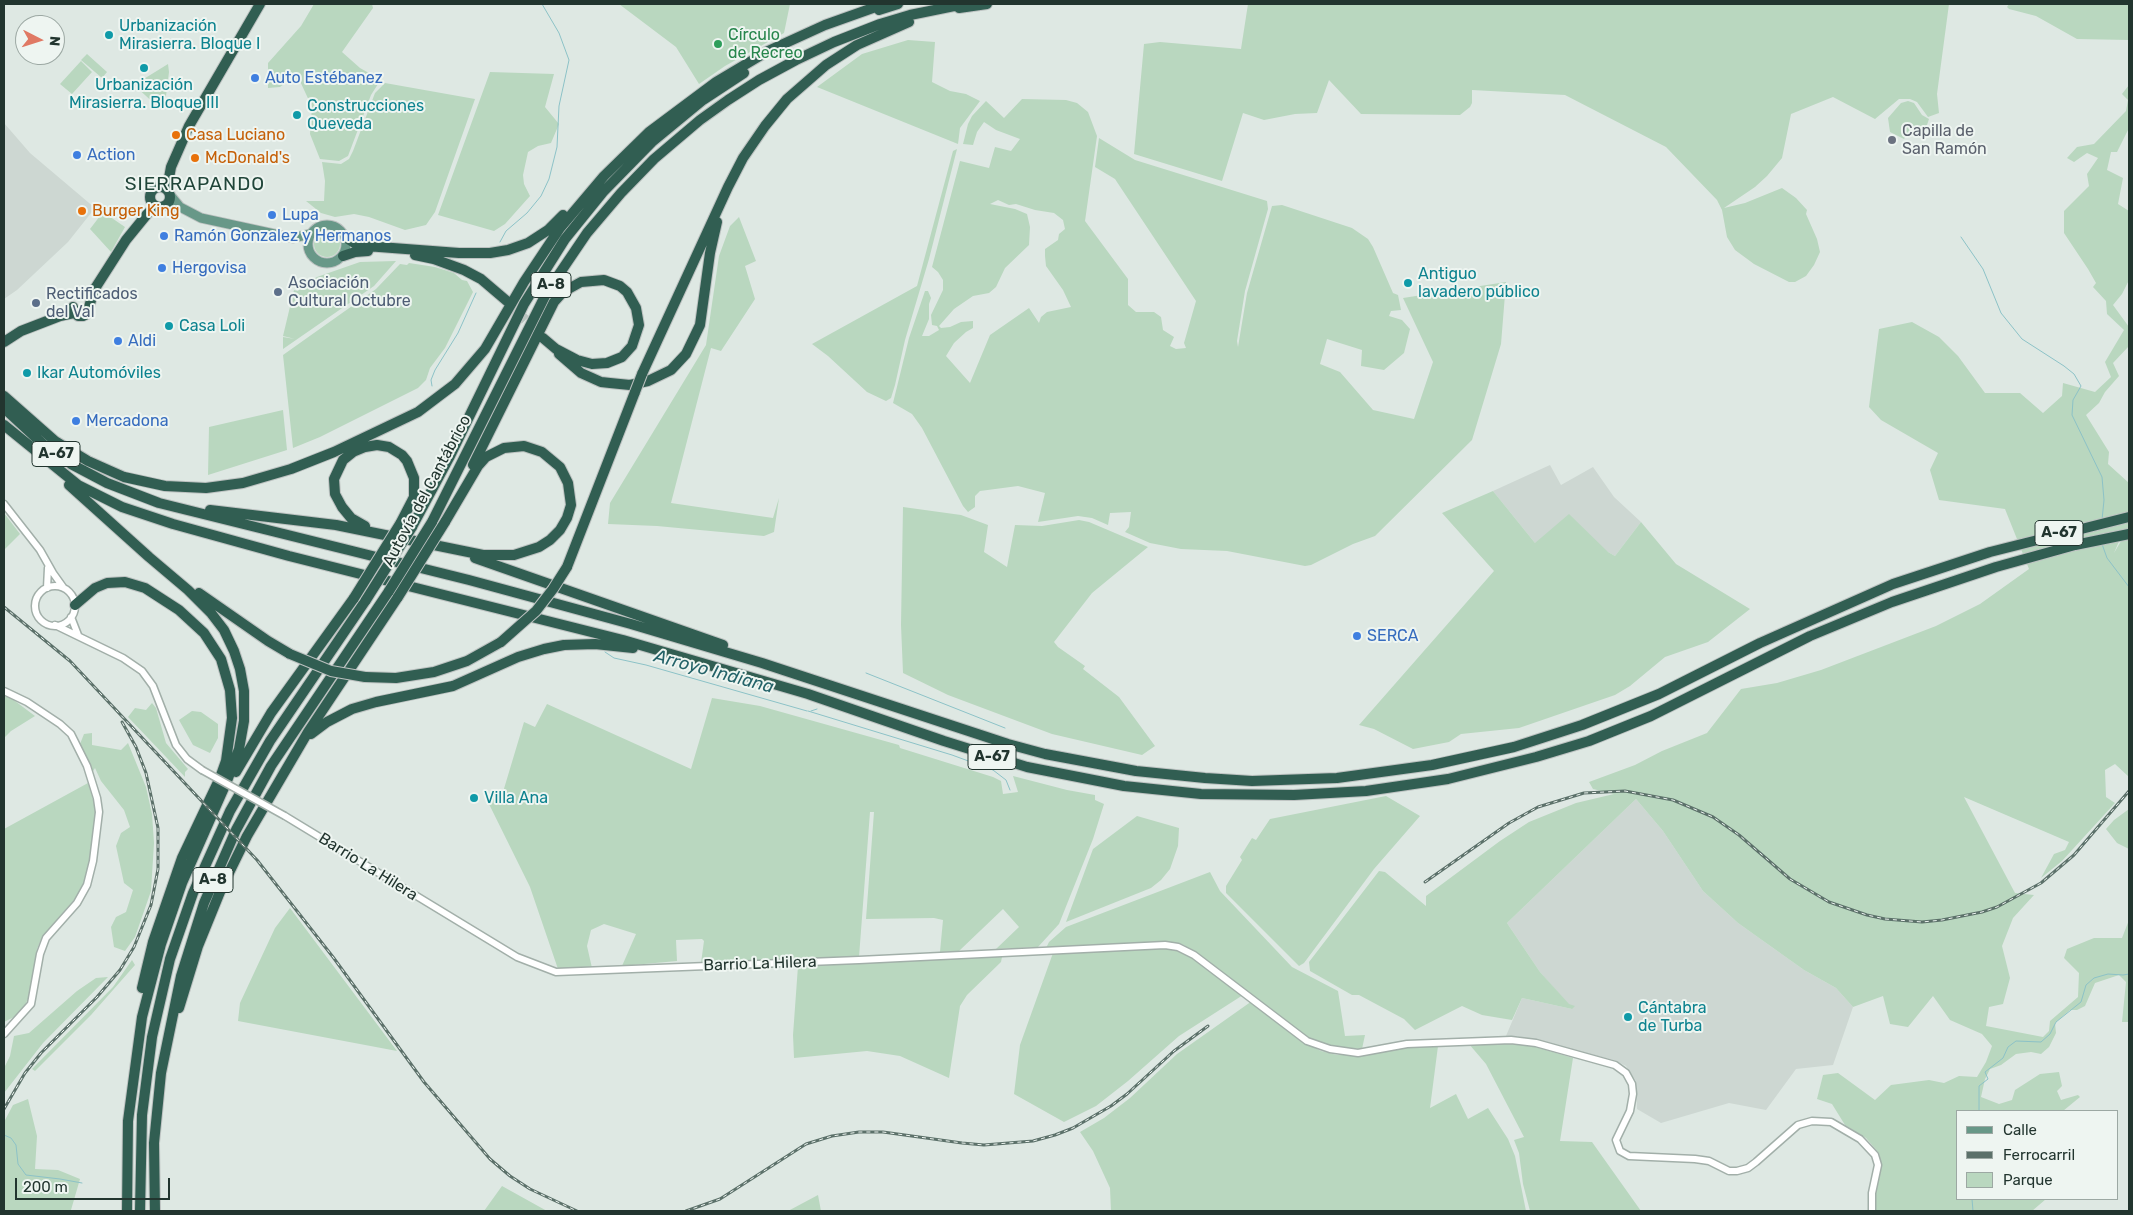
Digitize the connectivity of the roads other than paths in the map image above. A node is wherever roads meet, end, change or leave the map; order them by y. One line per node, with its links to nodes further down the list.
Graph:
1 (260, 4): 10 (highway)
2 (884, 4): 6 (highway)
3 (898, 4): 6 (highway, Autovía del Cantábrico / A-8)
4 (964, 4): 37 (highway, Autovía del Cantábrico / A-8, bridge)
5 (987, 4): 9 (highway)
6 (706, 93): 7 (highway, Autovía del Cantábrico / A-8)
7 (692, 104): 8 (highway); 50 (highway, Autovía del Cantábrico / A-8, bridge)
8 (626, 153): 13 (highway); 23 (highway)
9 (728, 190): 22 (highway); 32 (highway, bridge)
10 (161, 197): 12 (main road); 18 (highway)
11 (310, 234): 12 (main road); 13 (main road); 14 (main road)
12 (293, 238): 14 (main road)
13 (346, 240): 15 (highway); 16 (main road)
14 (308, 248): 16 (main road)
15 (365, 251): 16 (highway); 17 (highway)
16 (342, 256)
17 (508, 302)
18 (21, 331): 19 (highway); 21 (highway)
19 (4, 333)
20 (543, 338): 22 (highway)
21 (4, 342)
22 (556, 349): 29 (highway)
23 (4, 396)
24 (4, 408): 26 (highway, A-67)
25 (4, 425): 32 (highway); 43 (highway, A-67)
26 (117, 487): 30 (highway); 44 (highway, A-67)
27 (4, 504): 34 (street)
28 (2129, 517): 44 (highway, A-67)
29 (444, 521): 33 (highway); 37 (highway, bridge)
30 (387, 534): 33 (highway); 46 (highway, bridge)
31 (2129, 534): 43 (highway, A-67)
32 (125, 536): 46 (highway)
33 (446, 547): 44 (highway)
34 (48, 565): 35 (street); 36 (street)
35 (47, 588): 36 (street); 40 (street)
36 (64, 588): 38 (street)
37 (393, 594): 45 (highway); 48 (highway, Autovía del Cantábrico / A-8)
38 (75, 605): 39 (street); 49 (highway)
39 (71, 617): 40 (street); 41 (street)
40 (55, 625): 41 (street)
41 (78, 635): 52 (street, Barrio La Hilera, bridge)
42 (4, 691): 47 (street)
43 (808, 694): 45 (highway)
44 (906, 710)
45 (293, 757): 48 (highway)
46 (214, 810): 49 (highway)
47 (4, 1034)
48 (154, 1182): 51 (highway, Autovía del Cantábrico / A-8)
49 (127, 1208)
50 (140, 1211)
51 (154, 1211)
52 (1872, 1211)

